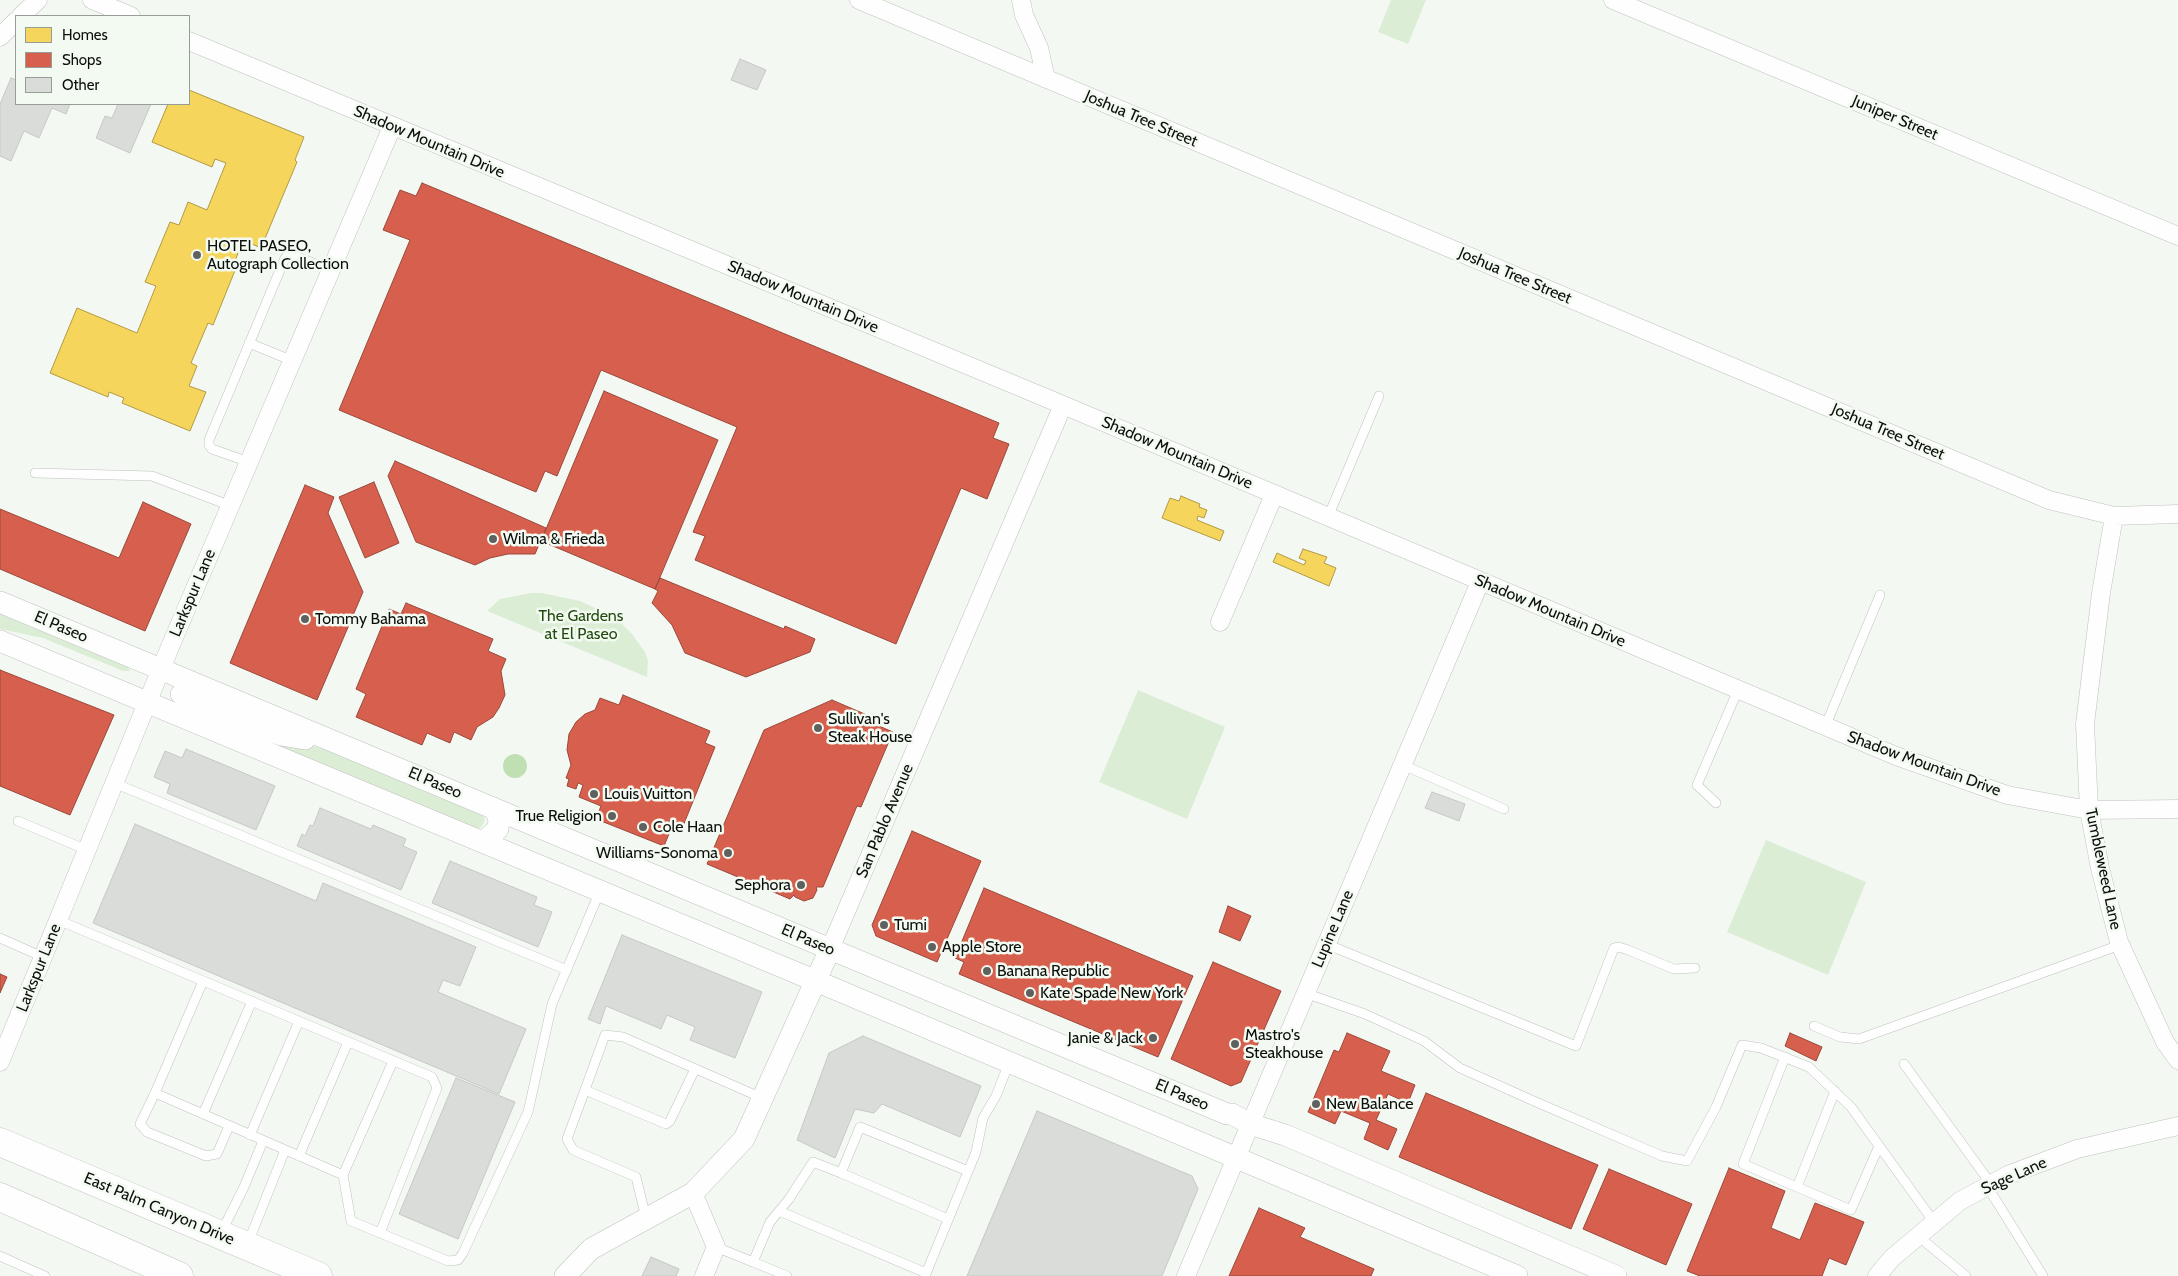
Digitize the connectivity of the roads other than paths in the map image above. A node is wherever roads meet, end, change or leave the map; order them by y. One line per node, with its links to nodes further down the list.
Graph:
1 (38, 0): 6 (street)
2 (92, 0): 7 (street)
3 (859, 0): 11 (street, Joshua Tree Street)
4 (1021, 0): 11 (street)
5 (1613, 0): 13 (street, Juniper Street)
6 (22, 15)
7 (129, 15)
8 (15, 22): 9 (street)
9 (0, 37)
10 (190, 41): 12 (street, Shadow Mountain Drive)
11 (1046, 79): 24 (street, Joshua Tree Street)
12 (392, 127): 14 (street, Larkspur Lane); 18 (street, Shadow Mountain Drive)
13 (2178, 236)
14 (331, 270): 15 (lane); 16 (street, Larkspur Lane)
15 (249, 344): 16 (lane); 19 (lane)
16 (293, 361): 19 (street, Larkspur Lane)
17 (1379, 396): 25 (lane)
18 (1063, 405): 21 (street, Shadow Mountain Drive); 54 (street, San Pablo Avenue)
19 (249, 462): 22 (street, Larkspur Lane)
20 (35, 473): 22 (lane)
21 (1274, 495): 25 (street, Shadow Mountain Drive); 29 (street)
22 (231, 506): 31 (street, Larkspur Lane)
23 (2178, 514): 24 (street, Joshua Tree Street)
24 (2114, 516): 43 (street, Tumbleweed Lane)
25 (1328, 518): 26 (street, Shadow Mountain Drive)
26 (1480, 582): 32 (street, Shadow Mountain Drive); 37 (street, Lupine Lane)
27 (1880, 595): 35 (lane)
28 (0, 602): 31 (street, El Paseo)
29 (1220, 622)
30 (0, 641): 34 (street)
31 (161, 670): 34 (street, Larkspur Lane); 36 (street, El Paseo)
32 (1738, 690): 35 (street, Shadow Mountain Drive); 39 (lane)
33 (181, 694): 36 (street)
34 (148, 702): 38 (street, Larkspur Lane); 46 (street)
35 (1825, 727): 43 (street, Shadow Mountain Drive)
36 (340, 744): 40 (street, El Paseo)
37 (1403, 765): 41 (lane); 52 (street, Lupine Lane)
38 (114, 782): 47 (street, Larkspur Lane); 57 (lane)
39 (1716, 803)
40 (494, 808): 45 (street, El Paseo); 46 (street)
41 (1504, 809)
42 (2178, 809): 43 (street, Shadow Mountain Drive)
43 (2089, 810): 53 (street, Tumbleweed Lane)
44 (18, 822): 47 (lane)
45 (540, 828): 48 (street); 54 (street, El Paseo)
46 (483, 842): 48 (street)
47 (87, 850): 50 (street, Larkspur Lane)
48 (527, 860): 49 (street)
49 (600, 891): 57 (lane); 59 (street)
50 (58, 920): 55 (street, Larkspur Lane); 58 (lane)
51 (0, 938): 55 (lane)
52 (1326, 944): 56 (lane); 60 (street, Lupine Lane)
53 (2120, 945): 63 (lane); 67 (street, Tumbleweed Lane)
54 (830, 949): 59 (street, San Pablo Avenue); 77 (street, El Paseo)
55 (43, 957): 68 (street, Larkspur Lane)
56 (1695, 968)
57 (568, 970): 98 (lane)
58 (203, 981): 61 (lane); 74 (lane)
59 (816, 981): 69 (street); 75 (street, San Pablo Avenue)
60 (1305, 993): 65 (lane); 77 (street, Lupine Lane)
61 (252, 1001): 62 (lane); 76 (lane)
62 (299, 1021): 64 (lane); 80 (lane)
63 (1814, 1026)
64 (348, 1042): 66 (lane); 85 (lane)
65 (1785, 1057): 73 (lane); 91 (lane)
66 (393, 1060): 89 (lane); 98 (lane)
67 (2178, 1060)
68 (0, 1062)
69 (1009, 1062): 86 (street); 87 (lane)
70 (1904, 1064): 90 (lane)
71 (695, 1068): 72 (lane); 72 (lane); 75 (lane)
72 (584, 1090): 95 (lane)
73 (1835, 1092): 83 (lane); 91 (lane)
74 (155, 1093): 76 (lane); 78 (lane)
75 (763, 1098): 92 (street, San Pablo Avenue)
76 (203, 1114): 78 (lane)
77 (1250, 1124): 86 (street, Lupine Lane); 114 (street, El Paseo)
78 (229, 1126): 80 (lane)
79 (2178, 1126): 90 (street, Sage Lane)
80 (250, 1135): 81 (lane)
81 (263, 1141): 84 (lane); 99 (lane)
82 (0, 1142): 99 (main road, East Palm Canyon Drive)
83 (1879, 1146): 91 (lane); 97 (lane)
84 (285, 1150): 85 (lane); 101 (lane)
85 (299, 1156): 89 (lane)
86 (1236, 1158): 112 (street, Lupine Lane); 113 (street)
87 (968, 1171): 88 (lane); 96 (lane)
88 (841, 1174): 94 (lane); 96 (lane)
89 (343, 1175): 98 (lane)
90 (1989, 1185): 97 (street, Sage Lane); 117 (lane)
91 (1797, 1187)
92 (693, 1193): 95 (street, San Pablo Avenue); 102 (street)
93 (0, 1197): 107 (main road)
94 (779, 1211): 104 (lane); 105 (lane)
95 (646, 1218): 109 (street, San Pablo Avenue)
96 (948, 1219): 105 (lane)
97 (1934, 1222): 100 (street, Sage Lane)
98 (380, 1233)
99 (220, 1234): 101 (main road, East Palm Canyon Drive)
100 (1918, 1236): 115 (street, Sage Lane); 116 (lane)
101 (246, 1245): 108 (main road, East Palm Canyon Drive)
102 (716, 1247): 104 (lane); 110 (street)
103 (0, 1256): 106 (lane)
104 (752, 1262): 111 (lane)
105 (925, 1274)
106 (45, 1276)
107 (180, 1276)
108 (318, 1276)
109 (565, 1276)
110 (704, 1276)
111 (787, 1276)
112 (1186, 1276)
113 (1518, 1276)
114 (1616, 1276)
115 (1877, 1276)
116 (1966, 1276)
117 (2043, 1276)

